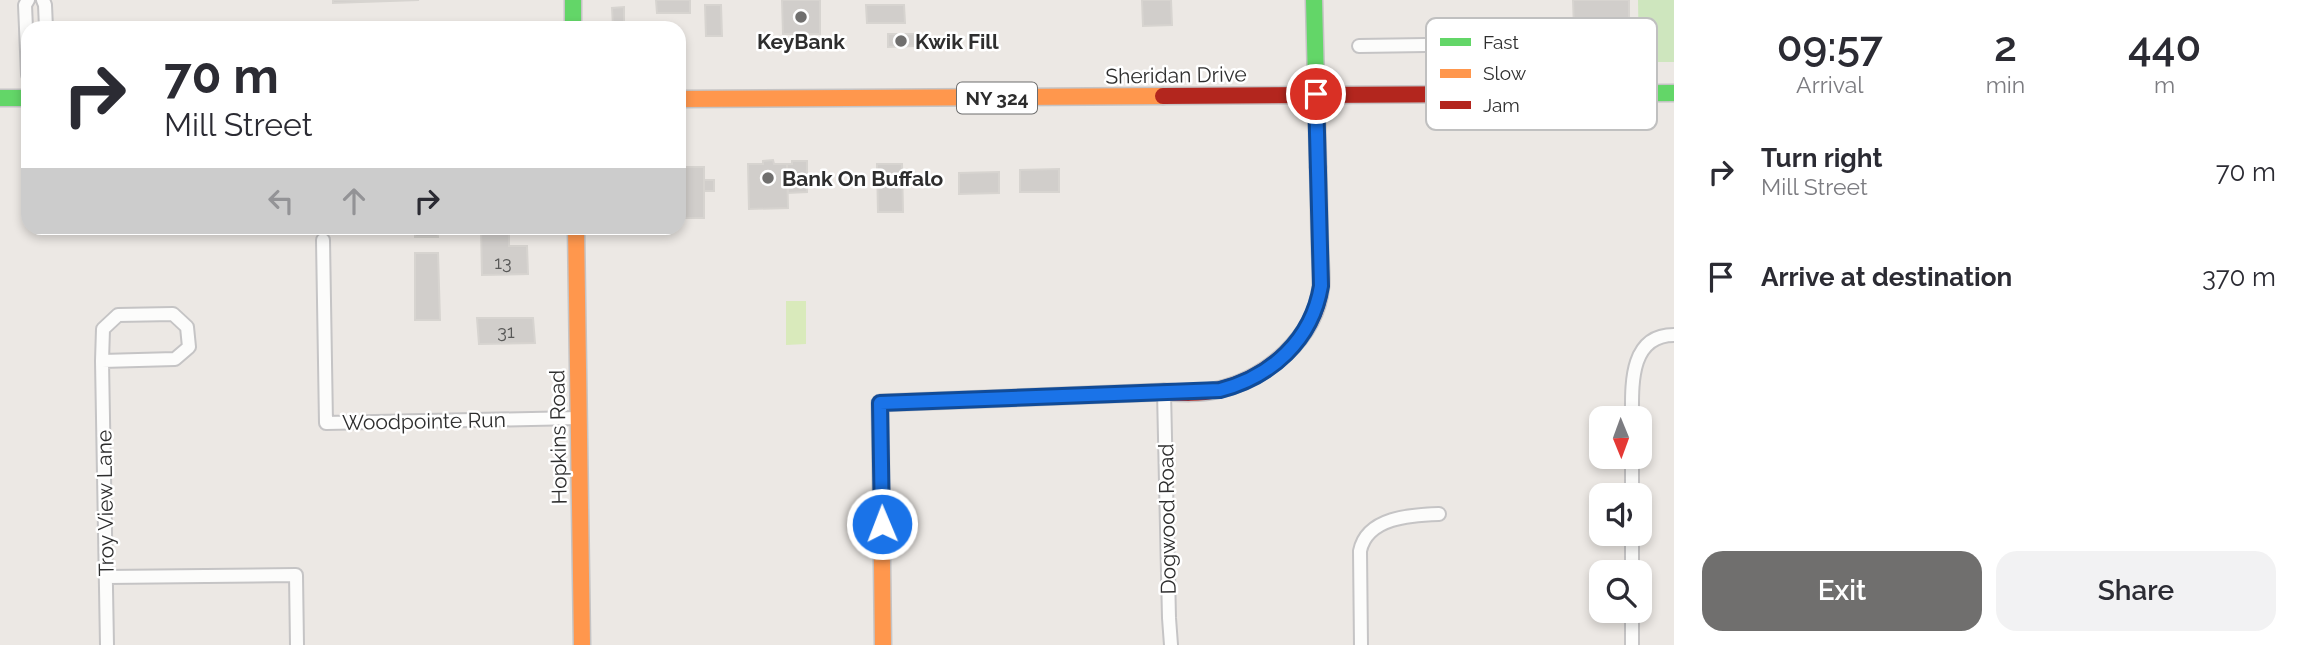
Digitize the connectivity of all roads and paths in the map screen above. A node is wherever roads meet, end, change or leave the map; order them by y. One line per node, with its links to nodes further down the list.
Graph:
1 (28, 0): 5 (street)
2 (43, 0): 6 (street)
3 (573, 0): 7 (street)
4 (1314, 0): 11 (street)
5 (26, 21)
6 (46, 21)
7 (573, 21)
8 (1426, 44): 9 (street)
9 (1359, 46)
10 (1426, 93): 11 (street, Sheridan Drive / NY 324)
11 (1316, 94): 14 (street, Sheridan Drive / NY 324); 19 (street)
12 (0, 98): 13 (street)
13 (21, 98)
14 (686, 99)
15 (576, 235): 21 (street, Hopkins Road)
16 (323, 240): 21 (street, Woodpointe Run)
17 (1674, 334): 20 (street)
18 (102, 361): 18 (street, Troy View Lane); 23 (street, Troy View Lane)
19 (1164, 392): 28 (street); 29 (street, Dogwood Road)
20 (1632, 406)
21 (579, 418): 27 (street, Hopkins Road)
22 (1439, 514): 30 (street)
23 (106, 577): 25 (street, Troy View Lane); 26 (street)
24 (1632, 623): 31 (street)
25 (107, 645)
26 (298, 645)
27 (583, 645)
28 (883, 645)
29 (1171, 645)
30 (1361, 645)
31 (1632, 645)

